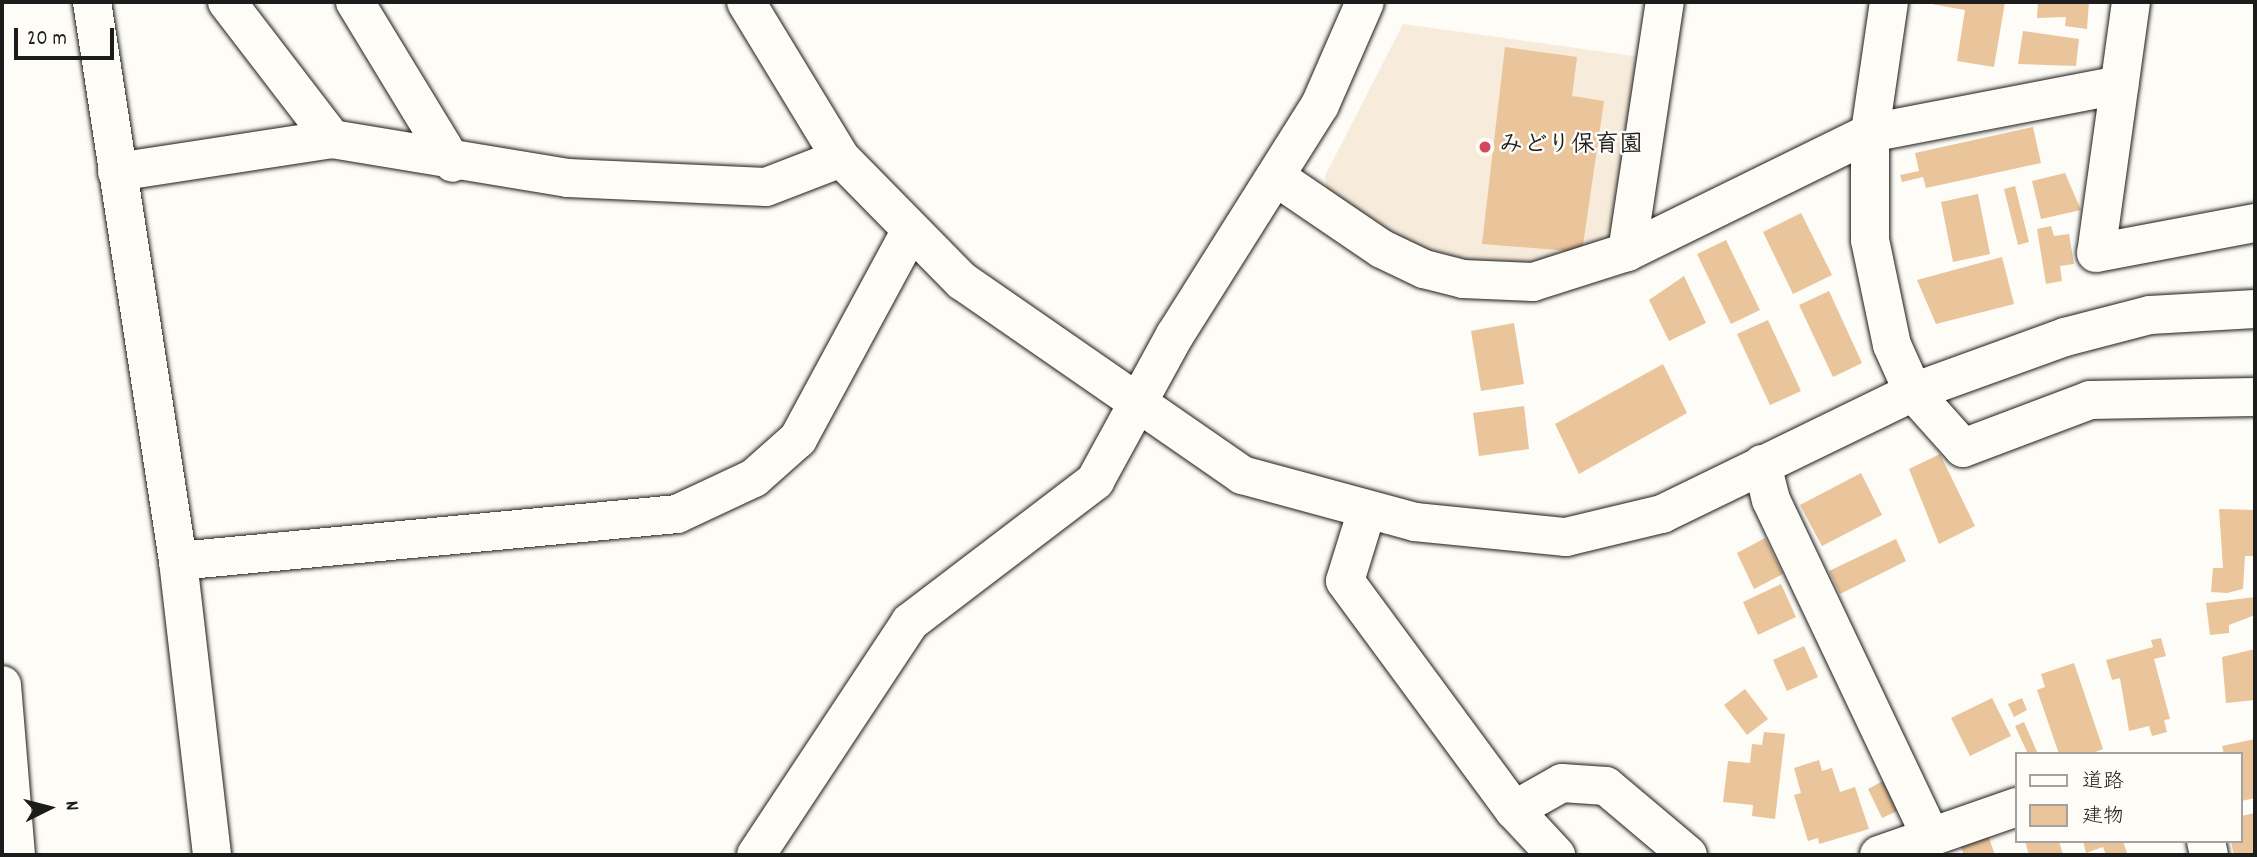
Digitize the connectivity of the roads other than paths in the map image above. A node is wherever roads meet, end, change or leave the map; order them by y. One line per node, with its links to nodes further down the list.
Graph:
1 (92, 2): 14 (street)
2 (227, 2): 11 (street)
3 (355, 2): 13 (street)
4 (746, 2): 12 (street)
5 (1365, 2): 15 (street)
6 (1665, 2): 18 (street)
7 (1889, 2): 10 (street)
8 (2132, 2): 9 (street)
9 (2119, 85): 10 (street); 16 (street)
10 (1870, 133): 18 (street); 20 (street)
11 (332, 139): 13 (street); 14 (street)
12 (841, 158): 13 (street); 17 (street)
13 (453, 163)
14 (117, 172): 25 (street)
15 (1276, 177): 18 (street); 22 (street)
16 (2255, 223)
17 (910, 232): 22 (street); 25 (street)
18 (1627, 252)
19 (2255, 309): 20 (street)
20 (1913, 392): 21 (street); 23 (street)
21 (2255, 397)
22 (1139, 401): 24 (street); 33 (street)
23 (1762, 464): 24 (street); 30 (street)
24 (1367, 510): 29 (street)
25 (178, 561): 32 (street)
26 (2, 685): 27 (street)
27 (3, 747): 31 (street)
28 (2016, 807): 30 (street)
29 (1514, 810): 34 (street); 35 (street)
30 (1930, 835): 36 (street)
31 (16, 855)
32 (212, 855)
33 (756, 855)
34 (1556, 855)
35 (1688, 855)
36 (1879, 855)

